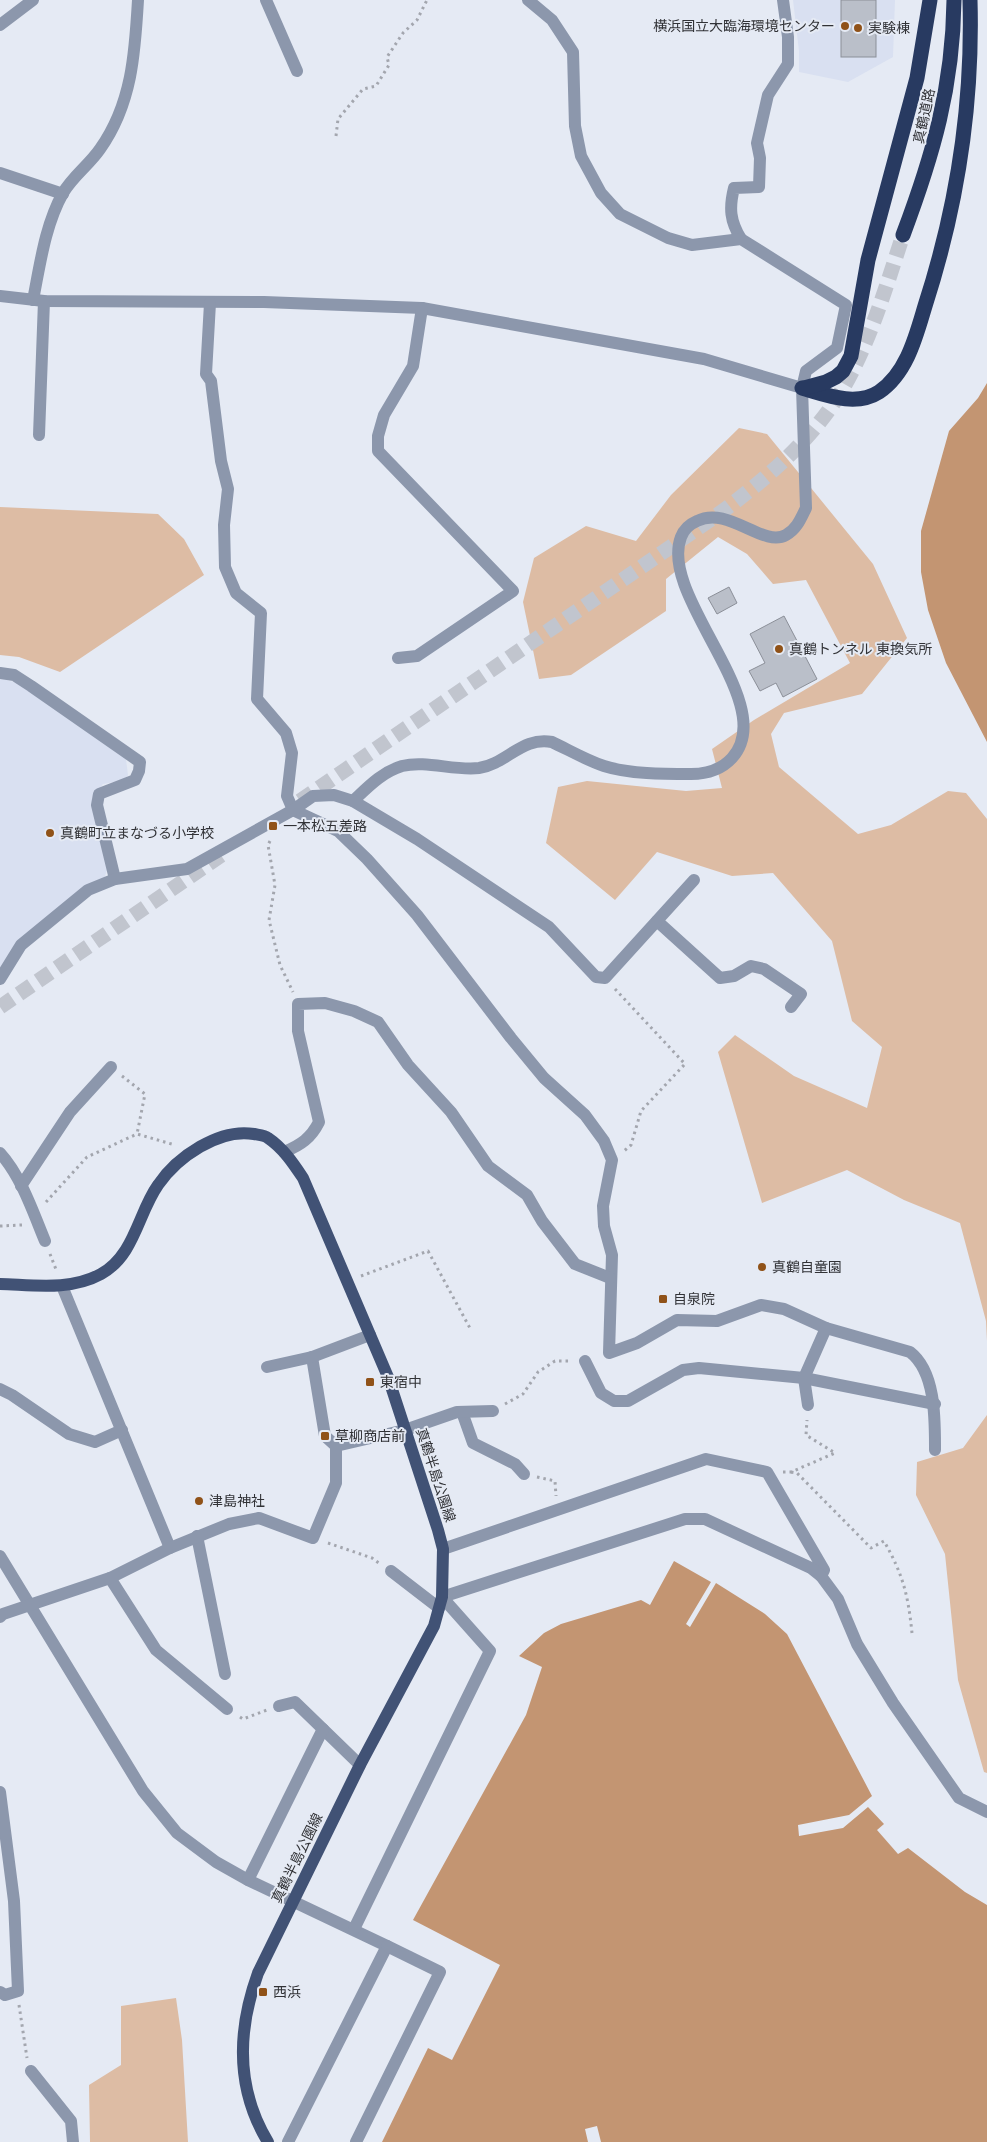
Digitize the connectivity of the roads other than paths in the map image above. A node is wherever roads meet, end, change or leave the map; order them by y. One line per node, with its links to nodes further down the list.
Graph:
1 (33, 0): 9 (street)
2 (138, 0): 12 (street)
3 (266, 0): 10 (street)
4 (528, 0): 14 (street)
5 (783, 0): 14 (street)
6 (930, 0): 19 (highway)
7 (954, 0): 13 (highway, 真鶴道路)
8 (970, 0): 19 (highway)
9 (0, 25)
10 (297, 71)
11 (0, 173): 12 (street)
12 (63, 194): 16 (street)
13 (903, 235)
14 (741, 239): 19 (street)
15 (0, 296): 16 (street)
16 (38, 300): 17 (street); 20 (street)
17 (210, 303): 18 (street); 24 (street)
18 (422, 308): 19 (street); 21 (street)
19 (802, 388): 23 (street)
20 (39, 435)
21 (398, 658)
22 (0, 673): 25 (street)
23 (353, 801): 24 (street); 27 (street)
24 (292, 810): 25 (street); 35 (street)
25 (115, 879): 28 (street)
26 (694, 880): 27 (street)
27 (657, 921): 29 (street)
28 (0, 979)
29 (791, 1007)
30 (111, 1067): 33 (street)
31 (284, 1152): 35 (street); 37 (main road, 真鶴半島公園線); 39 (main road, 真鶴半島公園線)
32 (0, 1153): 33 (street)
33 (21, 1186): 34 (street)
34 (45, 1241)
35 (610, 1278): 38 (street)
36 (0, 1284): 37 (main road, 真鶴半島公園線)
37 (62, 1286): 49 (street)
38 (826, 1328): 43 (street); 45 (street)
39 (370, 1335): 40 (street); 50 (main road, 真鶴半島公園線)
40 (312, 1357): 42 (street); 51 (street)
41 (585, 1361): 43 (street)
42 (267, 1367)
43 (804, 1378): 45 (street); 46 (street)
44 (0, 1389): 49 (street)
45 (935, 1404): 52 (street)
46 (808, 1405)
47 (493, 1411): 48 (street)
48 (462, 1412): 50 (street); 53 (street)
49 (122, 1430): 55 (street)
50 (405, 1430): 51 (street); 56 (main road, 真鶴半島公園線)
51 (336, 1446): 54 (street)
52 (935, 1450)
53 (524, 1474)
54 (197, 1536): 55 (street); 64 (street)
55 (170, 1548): 60 (street)
56 (443, 1549): 59 (street); 61 (main road, 真鶴半島公園線)
57 (0, 1556): 62 (street)
58 (390, 1572): 61 (street)
59 (821, 1576): 61 (street); 70 (street)
60 (110, 1578): 62 (street); 66 (street)
61 (441, 1603): 68 (main road, 真鶴半島公園線); 73 (street)
62 (29, 1606): 63 (street); 71 (street)
63 (0, 1618)
64 (225, 1674)
65 (280, 1706): 67 (street)
66 (227, 1709)
67 (322, 1729): 68 (street); 71 (street)
68 (360, 1765): 72 (main road, 真鶴半島公園線)
69 (0, 1792): 75 (street)
70 (987, 1812)
71 (248, 1880): 72 (street)
72 (293, 1901): 73 (street); 78 (main road, 真鶴半島公園線)
73 (354, 1929): 74 (street)
74 (387, 1946): 79 (street); 80 (street)
75 (0, 1992)
76 (31, 2070): 77 (street)
77 (73, 2142)
78 (268, 2142)
79 (288, 2142)
80 (356, 2142)

